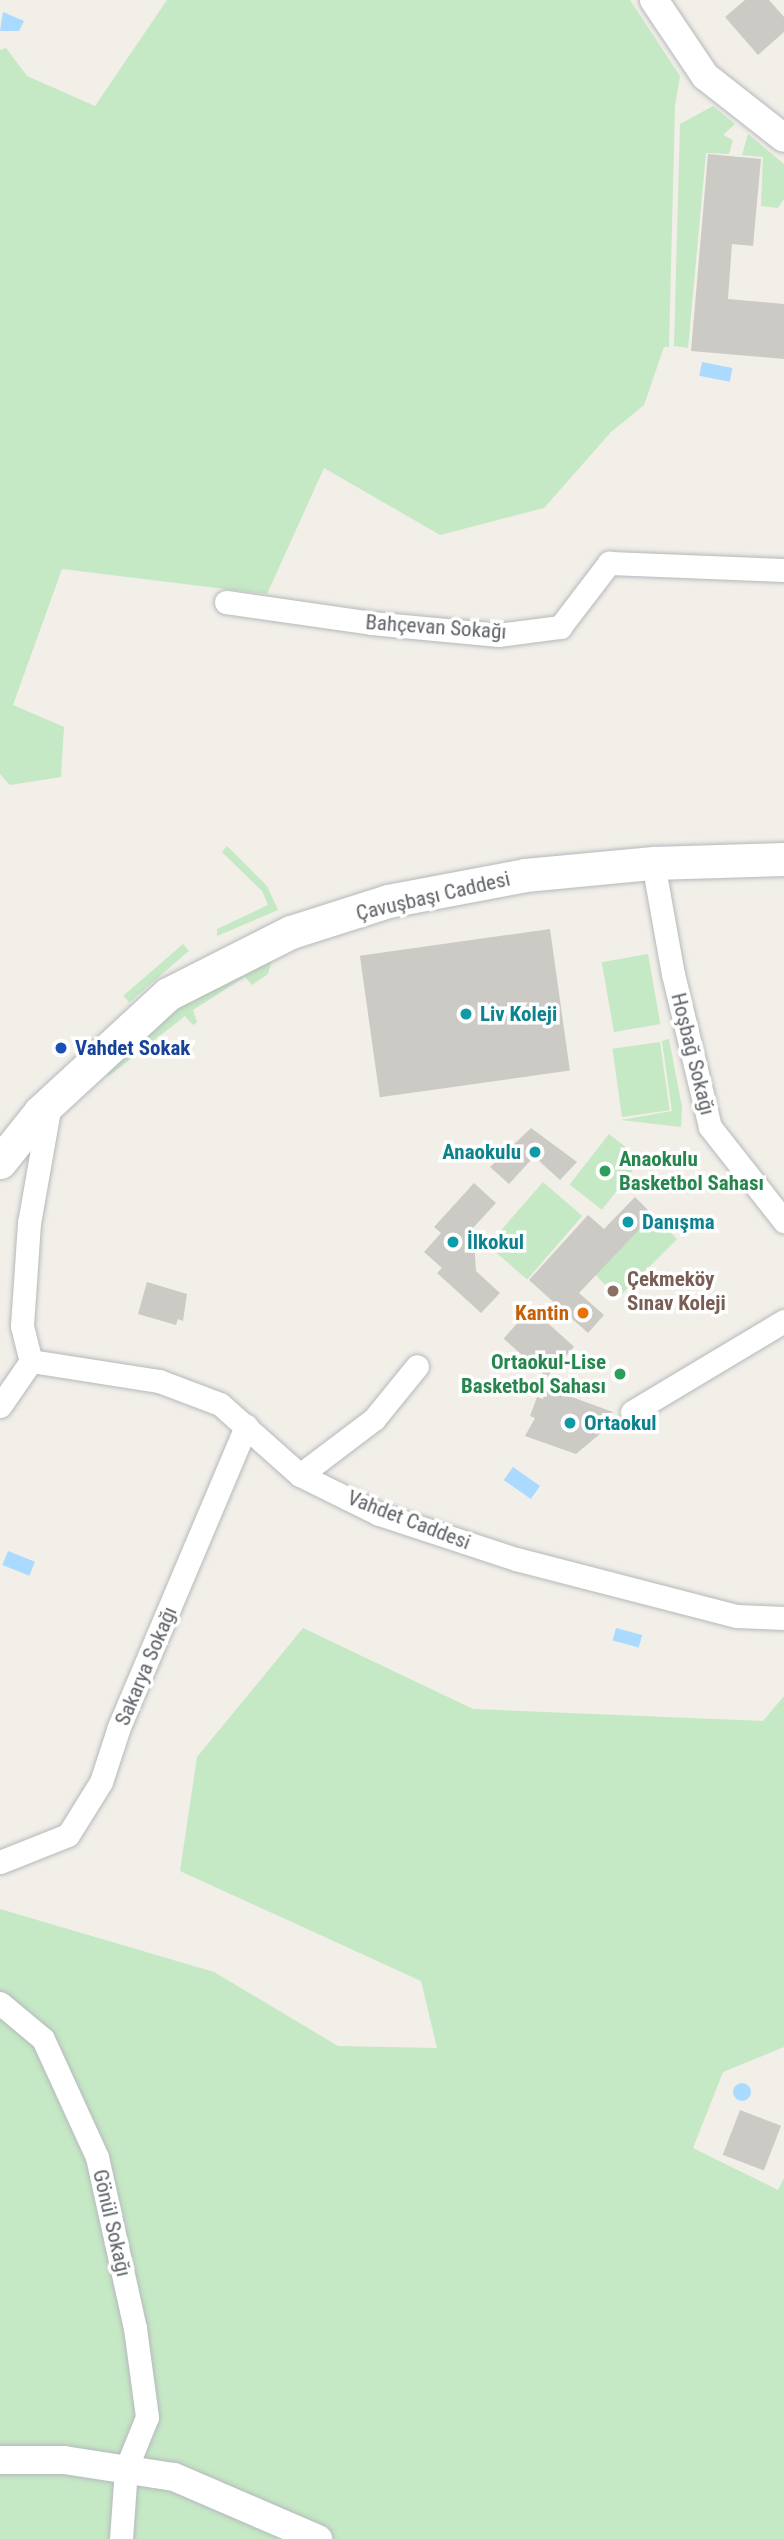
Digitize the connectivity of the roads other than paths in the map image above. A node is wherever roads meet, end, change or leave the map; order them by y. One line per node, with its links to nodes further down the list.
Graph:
1 (654, 0): 2 (street)
2 (784, 138)
3 (784, 570): 4 (street, Bahçevan Sokağı)
4 (226, 602)
5 (784, 859): 6 (main road, Çavuşbaşı Caddesi)
6 (653, 863): 7 (main road, Çavuşbaşı Caddesi); 9 (street, Hoşbağ Sokağı)
7 (51, 1101): 8 (main road, Çavuşbaşı Caddesi); 11 (street)
8 (1, 1160)
9 (784, 1221)
10 (784, 1321): 14 (street)
11 (31, 1361): 13 (street); 15 (street, Vahdet Caddesi)
12 (417, 1366): 16 (street)
13 (0, 1406)
14 (632, 1412)
15 (246, 1426): 16 (street, Vahdet Caddesi); 18 (street, Sakarya Sokağı)
16 (300, 1475): 17 (street, Vahdet Caddesi)
17 (784, 1618)
18 (0, 1862)
19 (0, 2003): 21 (street, Gönül Sokağı)
20 (0, 2460): 21 (street)
21 (126, 2469): 22 (street, Gönül Sokağı); 23 (street)
22 (121, 2539)
23 (318, 2539)

